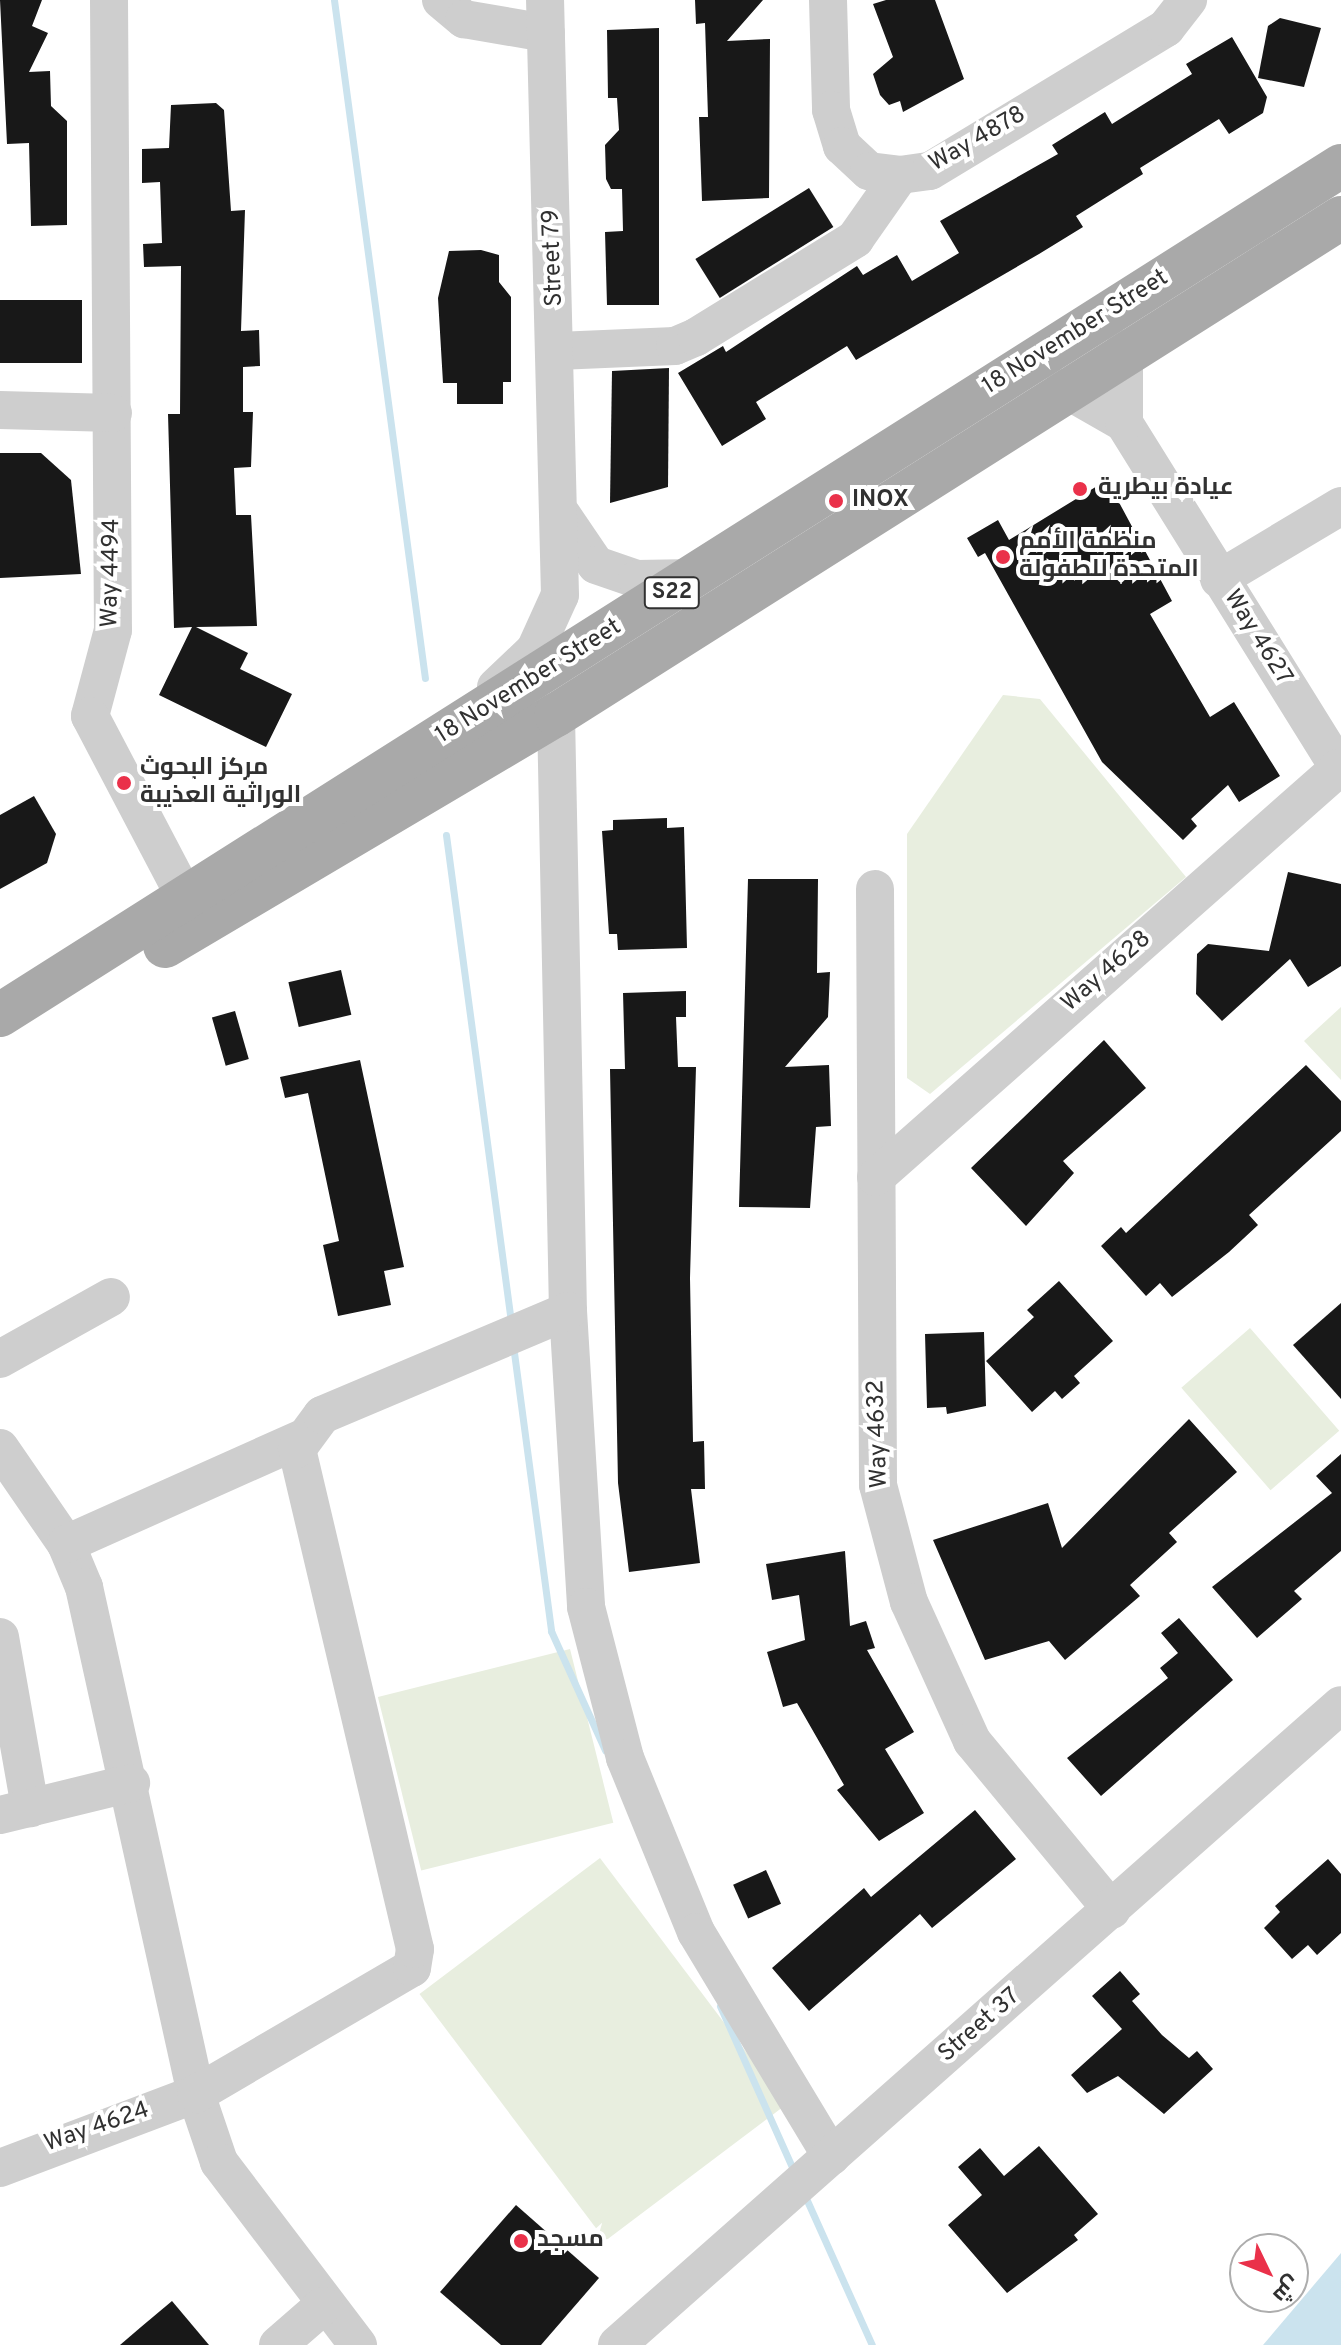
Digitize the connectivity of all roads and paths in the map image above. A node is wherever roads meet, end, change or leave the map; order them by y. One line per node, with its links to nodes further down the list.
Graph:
1 (109, 0): 13 (street, Way 4494)
2 (441, 0): 5 (street)
3 (828, 0): 7 (street, Way 4878)
4 (1188, 0): 7 (street, Way 4878)
5 (546, 16): 10 (street, Street 79)
6 (1341, 166): 17 (main road, 18 November Street / S22)
7 (900, 175): 10 (street)
8 (1341, 218): 9 (main road, 18 November Street / S22)
9 (1124, 349): 11 (main road, 18 November Street / S22); 14 (street)
10 (557, 351): 16 (street, Street 79)
11 (1063, 388): 14 (street, Way 4627); 19 (main road, 18 November Street / S22)
12 (0, 410): 13 (street)
13 (113, 413): 23 (street, Way 4494)
14 (1124, 423): 18 (street, Way 4627)
15 (1341, 506): 18 (street)
16 (562, 515): 17 (street); 20 (street, Street 79)
17 (695, 578): 20 (main road, 18 November Street / S22)
18 (1219, 579): 21 (street, Way 4627)
19 (556, 715): 25 (main road, 18 November Street / S22); 28 (street)
20 (447, 733): 23 (main road, 18 November Street / S22)
21 (1340, 769): 26 (street, Way 4628)
22 (875, 889): 26 (street, Way 4632)
23 (186, 899): 24 (main road, 18 November Street / S22)
24 (0, 1015)
25 (0, 1049)
26 (876, 1177): 37 (street, Way 4632)
27 (111, 1297): 29 (street)
28 (568, 1311): 30 (street); 39 (street)
29 (0, 1359)
30 (301, 1439): 32 (street); 38 (street, Way 4624)
31 (0, 1448): 32 (street)
32 (66, 1544): 35 (street)
33 (0, 1637): 36 (street)
34 (1341, 1705): 37 (street, Street 37)
35 (131, 1783): 36 (street); 38 (street)
36 (15, 1811)
37 (1112, 1910): 39 (street, Street 37)
38 (196, 2094): 40 (street, Way 4624); 41 (street)
39 (831, 2156): 44 (street, Street 37)
40 (0, 2168)
41 (323, 2306): 42 (street); 43 (street)
42 (278, 2345)
43 (358, 2345)
44 (617, 2345)

